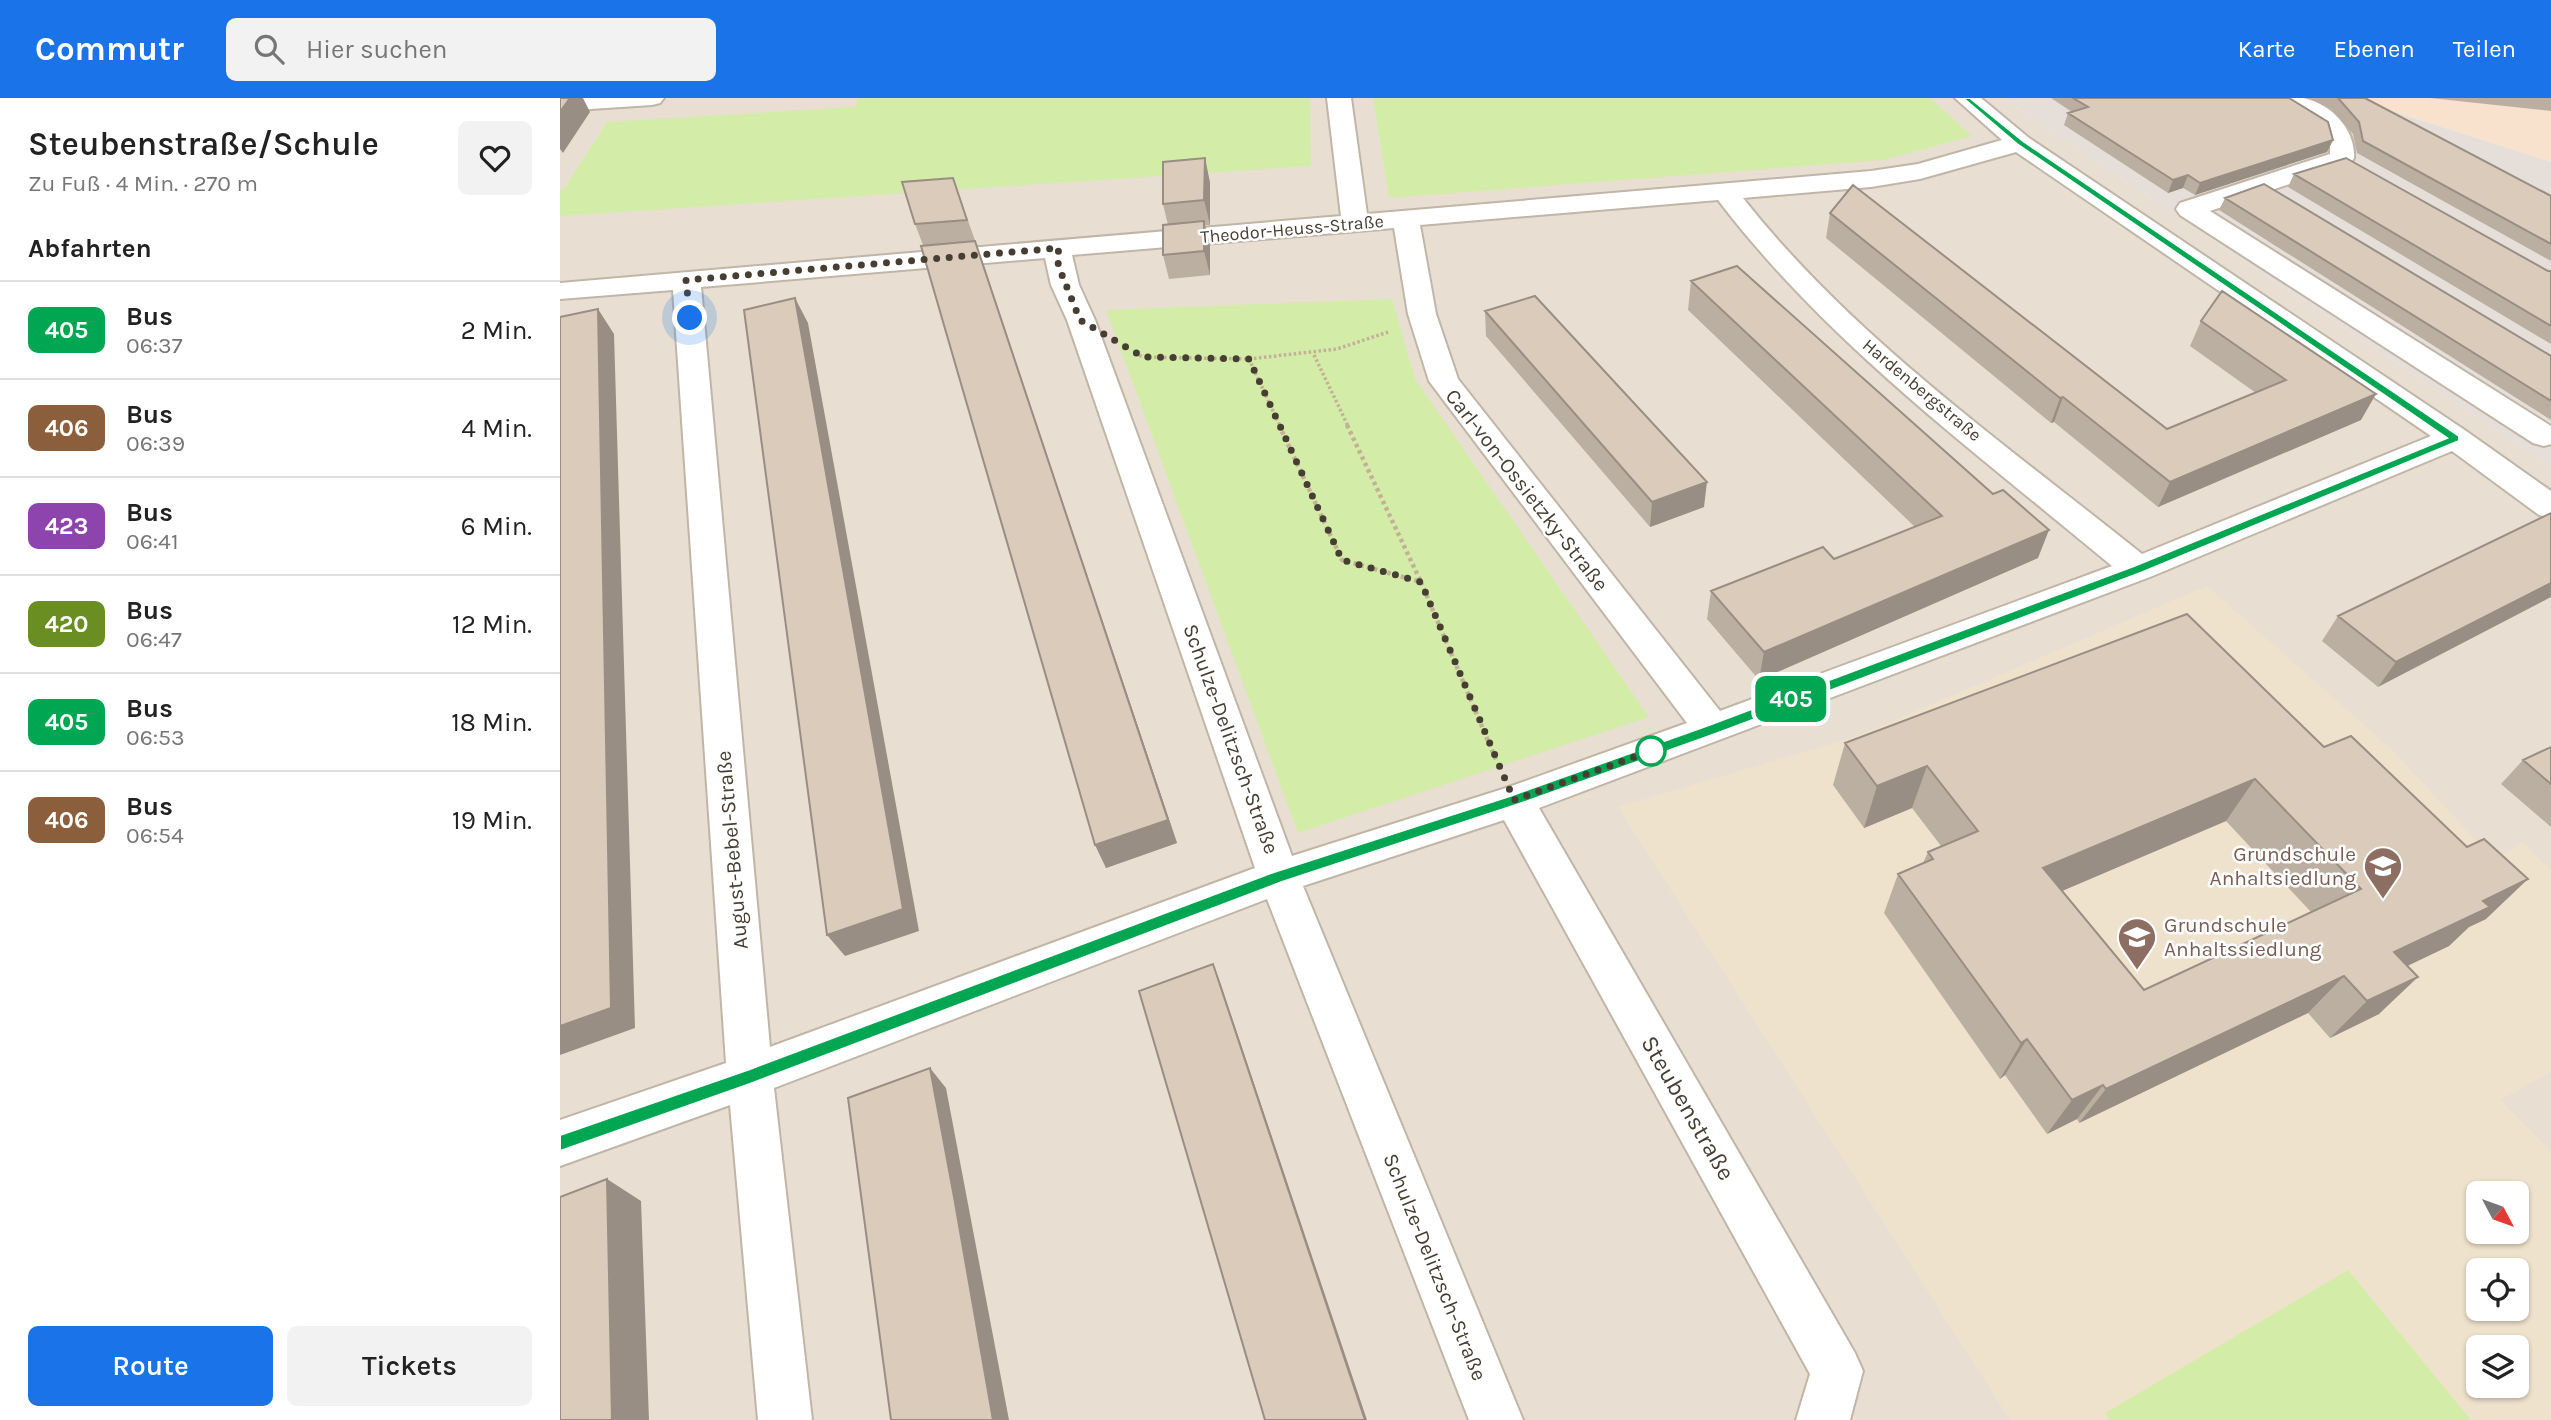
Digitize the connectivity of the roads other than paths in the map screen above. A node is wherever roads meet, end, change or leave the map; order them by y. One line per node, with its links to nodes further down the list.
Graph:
1 (652, 98): 5 (street)
2 (1339, 98): 13 (street)
3 (1967, 98): 6 (street)
4 (2286, 98): 7 (street)
5 (560, 104)
6 (2020, 142): 10 (street, Theodor-Heuss-Straße); 18 (street)
7 (2342, 158): 8 (street); 9 (street)
8 (2365, 171)
9 (2262, 185): 11 (street); 17 (street)
10 (1725, 192): 12 (street, Theodor-Heuss-Straße); 20 (street, Hardenbergstraße)
11 (2296, 206)
12 (1406, 220): 13 (street, Theodor-Heuss-Straße); 21 (street, Carl-von-Ossietzky-Straße)
13 (1355, 224): 14 (street, Theodor-Heuss-Straße)
14 (1059, 248): 15 (street, Theodor-Heuss-Straße); 23 (street, Schulze-Delitzsch-Straße)
15 (686, 280): 16 (street, Theodor-Heuss-Straße); 24 (street, August-Bebel-Straße)
16 (560, 291)
17 (2547, 435): 18 (street)
18 (2469, 448): 19 (street); 20 (street)
19 (2551, 507)
20 (2138, 569): 21 (street)
21 (1713, 729): 22 (street)
22 (1514, 800): 23 (street); 28 (street, Steubenstraße)
23 (1279, 877): 24 (street); 27 (street, Schulze-Delitzsch-Straße)
24 (750, 1076): 25 (street); 26 (street, August-Bebel-Straße)
25 (560, 1143)
26 (785, 1420)
27 (1496, 1420)
28 (1823, 1420)

